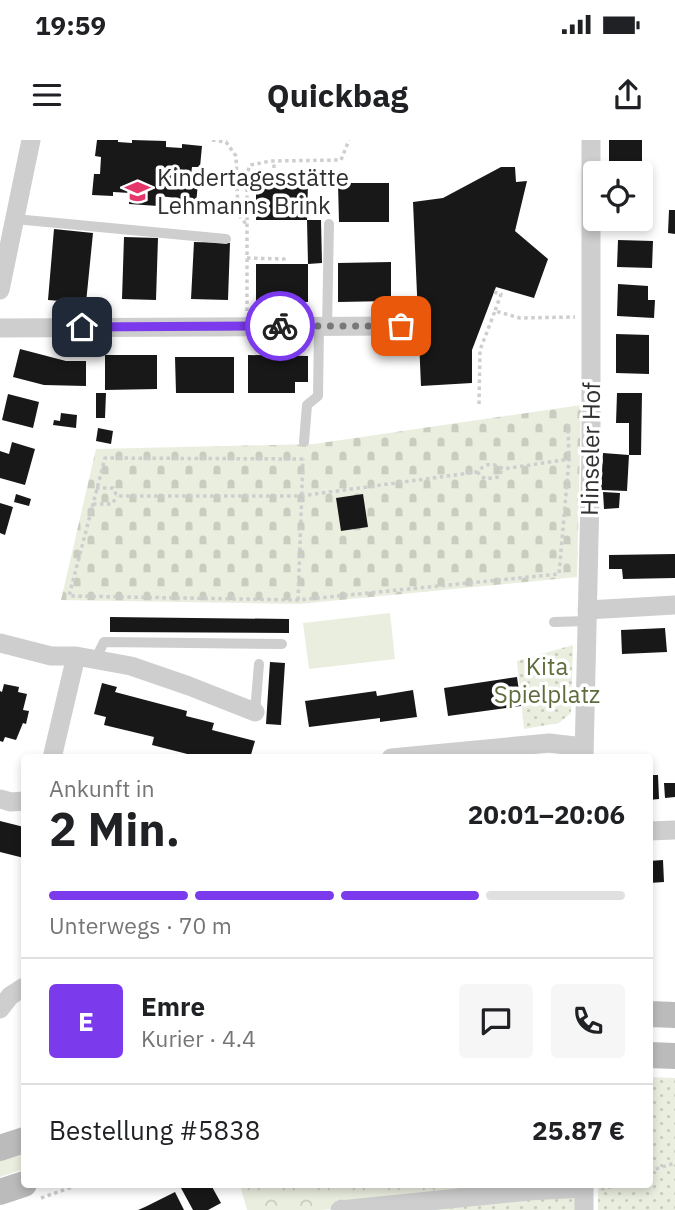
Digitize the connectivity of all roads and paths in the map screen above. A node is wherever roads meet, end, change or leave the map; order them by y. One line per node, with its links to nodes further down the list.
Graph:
1 (32, 140): 7 (street)
2 (212, 140): 9 (path)
3 (349, 140): 5 (path)
4 (592, 140): 16 (street, Hinseler Hof)
5 (274, 161): 6 (path); 9 (path)
6 (274, 182)
7 (15, 219): 10 (lane); 13 (street)
8 (329, 224): 19 (lane)
9 (247, 226): 11 (path)
10 (226, 239)
11 (247, 258): 12 (path); 17 (path)
12 (284, 264)
13 (0, 290)
14 (495, 292): 15 (path)
15 (495, 311): 16 (path); 21 (path)
16 (591, 317): 24 (street, Hinseler Hof)
17 (246, 326): 19 (street); 20 (street)
18 (401, 326): 19 (street)
19 (323, 327): 23 (lane)
20 (0, 328)
21 (479, 404)
22 (568, 424): 26 (path)
23 (304, 442): 25 (path)
24 (591, 452): 26 (path); 35 (street, Hinseler Hof)
25 (303, 459): 29 (path); 31 (path)
26 (569, 460): 27 (path); 33 (path)
27 (503, 469): 28 (path); 28 (path)
28 (477, 472): 31 (path)
29 (96, 488): 30 (path); 32 (path)
30 (117, 496): 31 (path); 32 (path)
31 (300, 496): 33 (path)
32 (93, 504): 33 (path)
33 (298, 600)
34 (675, 605): 35 (street)
35 (587, 616): 36 (lane); 42 (street, Hinseler Hof)
36 (554, 622)
37 (0, 643): 39 (street)
38 (282, 644): 39 (lane)
39 (86, 658): 41 (street); 43 (street)
40 (259, 664): 41 (lane)
41 (255, 712)
42 (584, 752): 44 (street)
43 (53, 754)
44 (433, 754)
45 (0, 799): 46 (street)
46 (21, 800)
47 (675, 830): 48 (street)
48 (653, 831)
49 (21, 989): 50 (street)
50 (0, 1009)
51 (653, 1014): 52 (main road)
52 (675, 1015)
53 (653, 1055): 54 (main road)
54 (675, 1056)
55 (21, 1141): 56 (main road)
56 (0, 1148)
57 (675, 1163): 58 (path)
58 (653, 1170)
59 (21, 1185): 62 (main road)
60 (562, 1188): 63 (street)
61 (584, 1188): 64 (street)
62 (0, 1192)
63 (340, 1210)
64 (584, 1210)

